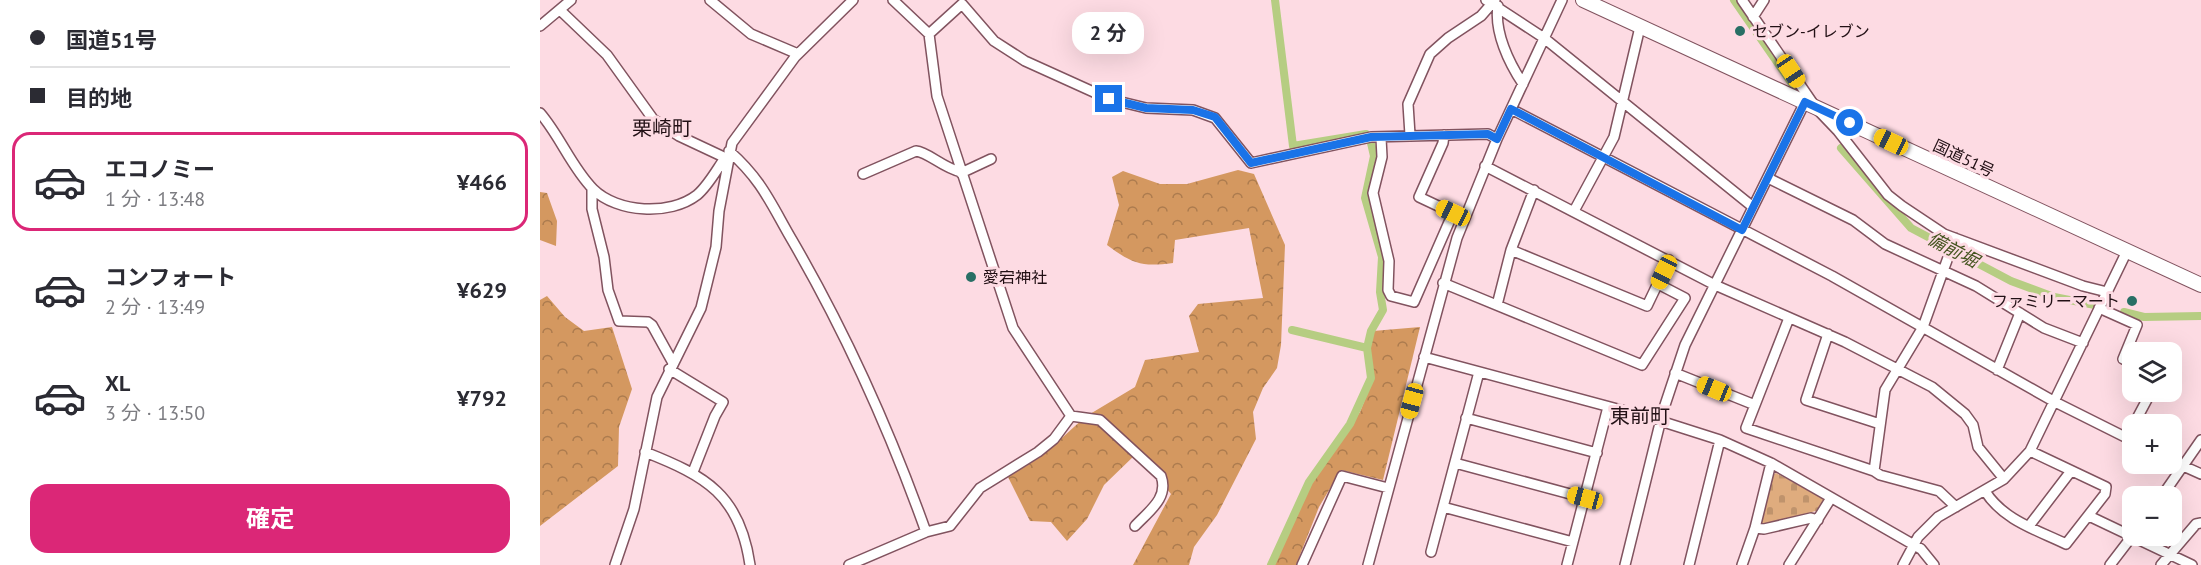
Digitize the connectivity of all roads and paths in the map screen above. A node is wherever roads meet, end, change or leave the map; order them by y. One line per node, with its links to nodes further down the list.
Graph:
1 (571, 0): 10 (street)
2 (710, 0): 16 (street)
3 (853, 0): 16 (street)
4 (893, 0): 14 (street)
5 (1562, 0): 15 (street)
6 (1583, 0): 13 (highway, 国道51号)
7 (1742, 0): 11 (street)
8 (1764, 0): 11 (street)
9 (1493, 2): 15 (street); 17 (street); 22 (street)
10 (561, 11): 12 (street); 26 (street)
11 (1753, 17): 19 (street)
12 (540, 26)
13 (1640, 27): 18 (street); 19 (highway, 国道51号)
14 (929, 34): 24 (street); 30 (street)
15 (1544, 38): 17 (street); 18 (street)
16 (798, 54): 26 (street)
17 (1523, 84): 20 (street)
18 (1622, 100): 27 (street); 35 (street)
19 (1811, 105): 32 (street); 38 (street); 40 (highway, 国道51号)
20 (1511, 109): 25 (street); 27 (street)
21 (540, 113): 33 (street)
22 (1410, 135): 23 (street); 24 (street)
23 (1443, 135): 24 (street); 25 (street)
24 (1380, 138)
25 (1497, 139): 29 (street)
26 (727, 156): 33 (street); 57 (street); 98 (street)
27 (1603, 158): 36 (street); 37 (street)
28 (991, 159): 30 (street)
29 (1485, 165): 34 (street); 43 (street)
30 (961, 172): 31 (street); 65 (street)
31 (862, 174)
32 (1768, 178): 35 (street); 42 (street)
33 (592, 188): 57 (street)
34 (1534, 190): 36 (street); 39 (street)
35 (1753, 207): 37 (street)
36 (1574, 211): 41 (street)
37 (1742, 230): 45 (street); 52 (street)
38 (1952, 245): 42 (street); 47 (street)
39 (1511, 250): 44 (street); 48 (street)
40 (2127, 251): 46 (highway, 国道51号); 47 (street)
41 (1669, 260): 44 (street); 45 (street)
42 (1942, 271): 50 (street); 52 (street)
43 (1443, 283): 48 (street); 56 (street)
44 (1658, 284): 48 (street)
45 (1715, 285): 51 (street); 61 (street)
46 (2201, 285)
47 (2107, 292): 49 (street)
48 (1497, 305)
49 (2099, 308): 54 (street); 55 (street)
50 (2020, 313): 55 (street); 59 (street)
51 (1789, 318): 53 (street); 63 (street)
52 (1923, 327): 58 (street); 59 (street)
53 (1828, 334): 58 (street); 68 (street)
54 (2130, 342)
55 (2083, 343): 62 (street)
56 (1424, 357): 60 (street); 85 (street)
57 (671, 366): 73 (street); 81 (street)
58 (1897, 368): 68 (street); 83 (street)
59 (1997, 370): 62 (street)
60 (1479, 372): 64 (street); 66 (street)
61 (1675, 373): 63 (street); 67 (street)
62 (2055, 402): 69 (street); 72 (street)
63 (1755, 405): 79 (street)
64 (1608, 407): 67 (street); 74 (street)
65 (1071, 416): 94 (street); 98 (street)
66 (1466, 418): 74 (street); 75 (street)
67 (1660, 421): 70 (street); 111 (street)
68 (1880, 424): 79 (street)
69 (2122, 436)
70 (1720, 440): 76 (street); 112 (street)
71 (2201, 440): 78 (street)
72 (2030, 451): 80 (street); 83 (street)
73 (645, 452): 81 (street); 105 (street)
74 (1597, 453): 87 (street)
75 (1455, 463): 87 (street); 89 (street)
76 (1771, 464): 88 (street); 96 (street)
77 (2182, 466): 78 (street)
78 (2185, 467): 82 (street); 84 (street)
79 (1874, 471): 90 (street)
80 (2072, 471): 91 (street); 95 (street)
81 (693, 472): 106 (street)
82 (2201, 474)
83 (2004, 479): 86 (street)
84 (2170, 486)
85 (1388, 488): 108 (street); 109 (street)
86 (1985, 491): 90 (street); 95 (street)
87 (1585, 498): 99 (street)
88 (1831, 498): 92 (street); 100 (street)
89 (1443, 507): 99 (street); 103 (street)
90 (1956, 507): 100 (street)
91 (2089, 516): 95 (street); 97 (street)
92 (1818, 520): 96 (street); 114 (street)
93 (2201, 523): 104 (street)
94 (1136, 526)
95 (2029, 526)
96 (1755, 528): 113 (street)
97 (2122, 531)
98 (926, 532): 107 (street)
99 (1573, 542): 110 (street)
100 (1913, 545): 115 (street); 116 (street)
101 (2124, 546): 117 (street)
102 (2153, 546): 104 (street)
103 (1431, 552)
104 (2171, 555): 118 (street); 119 (street)
105 (615, 565)
106 (750, 565)
107 (849, 565)
108 (1302, 565)
109 (1368, 565)
110 (1567, 565)
111 (1625, 565)
112 (1689, 565)
113 (1742, 565)
114 (1789, 565)
115 (1903, 565)
116 (1934, 565)
117 (2110, 565)
118 (2161, 565)
119 (2192, 565)

